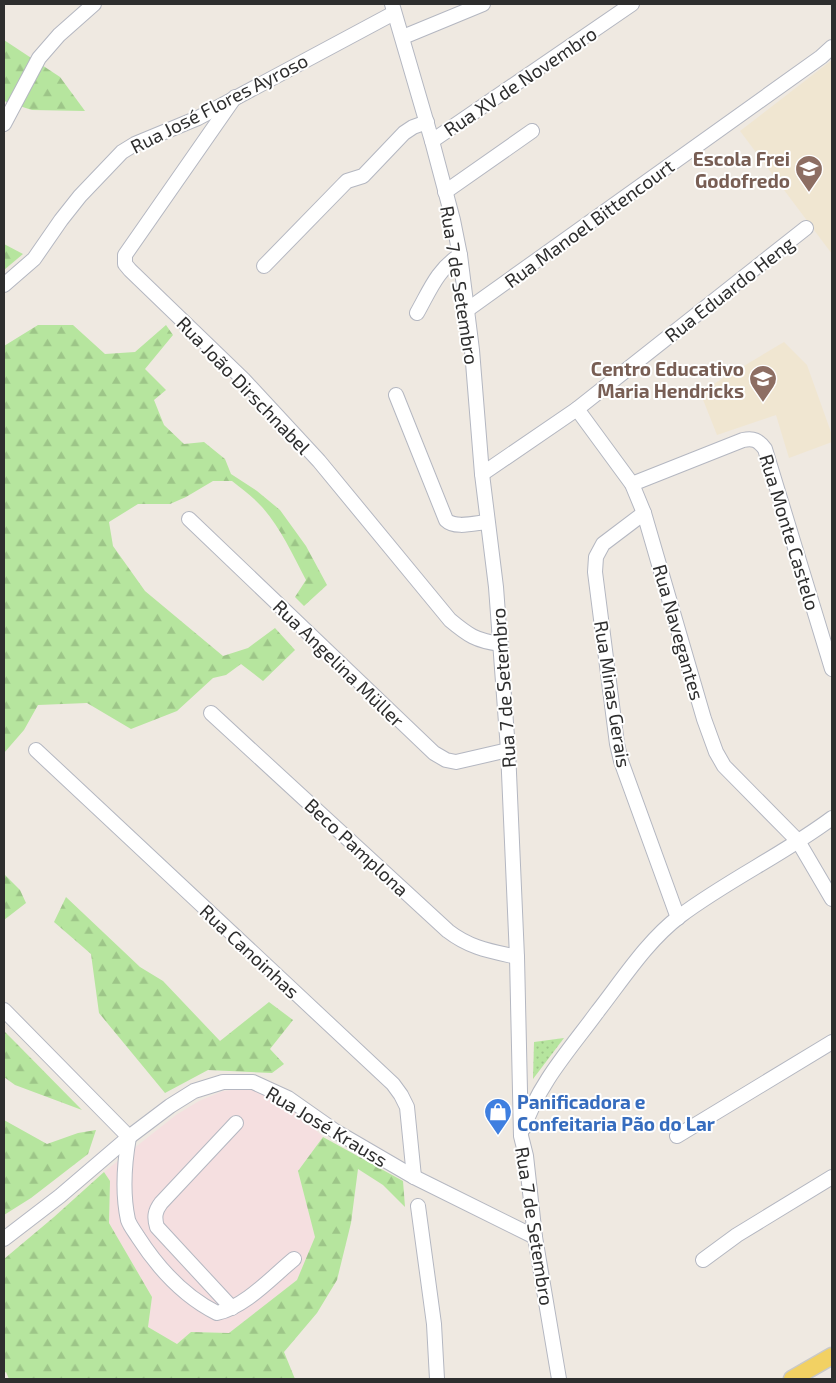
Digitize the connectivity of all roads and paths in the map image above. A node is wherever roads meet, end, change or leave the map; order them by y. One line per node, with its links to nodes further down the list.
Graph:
1 (94, 4): 9 (street)
2 (483, 4): 5 (street)
3 (632, 4): 11 (street, Rua XV de Novembro)
4 (393, 8): 5 (street, Rua 7 de Setembro); 7 (street, Rua José Flores Ayroso)
5 (403, 37): 8 (street, Rua 7 de Setembro)
6 (832, 47): 17 (street, Rua Manoel Bittencourt)
7 (235, 97): 16 (street, Rua José Flores Ayroso); 26 (street, Rua João Dirschnabel)
8 (427, 122): 11 (street, Rua 7 de Setembro); 15 (street)
9 (4, 124)
10 (532, 131): 12 (street)
11 (432, 141): 12 (street, Rua 7 de Setembro)
12 (446, 192): 14 (street, Rua 7 de Setembro)
13 (806, 228): 20 (street, Rua Eduardo Heng)
14 (460, 255): 17 (street, Rua 7 de Setembro); 18 (street)
15 (264, 266)
16 (4, 285)
17 (467, 310): 21 (street, Rua 7 de Setembro)
18 (417, 313)
19 (396, 395): 25 (street)
20 (577, 409): 21 (street, Rua Eduardo Heng); 22 (street, Rua Navegantes)
21 (482, 474): 25 (street, Rua 7 de Setembro)
22 (632, 484): 23 (street, Rua Navegantes); 27 (street, Rua Monte Castelo)
23 (644, 513): 32 (street, Rua Navegantes); 34 (street, Rua Minas Gerais)
24 (189, 519): 30 (street, Rua Angelina Müller)
25 (487, 522): 26 (street, Rua 7 de Setembro)
26 (501, 644): 30 (street, Rua 7 de Setembro)
27 (832, 669)
28 (211, 713): 35 (street, Beco Pamplona)
29 (36, 750): 45 (street, Rua Canoinhas)
30 (508, 750): 35 (street, Rua 7 de Setembro)
31 (832, 818): 32 (street)
32 (798, 841): 33 (street, Rua Navegantes); 34 (street)
33 (832, 899)
34 (678, 918): 39 (street)
35 (517, 957): 38 (street, Rua 7 de Setembro)
36 (4, 1010): 43 (street)
37 (832, 1042): 42 (street)
38 (520, 1083): 39 (street); 41 (street, Rua 7 de Setembro)
39 (544, 1086): 41 (street)
40 (236, 1123): 51 (street)
41 (521, 1136): 47 (street, Rua 7 de Setembro)
42 (677, 1136)
43 (129, 1137): 45 (street, Rua José Krauss); 48 (street, Rua José Krauss); 52 (street)
44 (832, 1177): 50 (street)
45 (414, 1178): 47 (street, Rua José Krauss)
46 (418, 1206): 55 (street)
47 (535, 1237): 56 (street, Rua 7 de Setembro)
48 (4, 1239)
49 (294, 1259): 53 (street)
50 (703, 1260)
51 (193, 1267): 52 (street); 53 (street)
52 (178, 1284): 53 (street)
53 (232, 1308)
54 (832, 1356): 57 (main road)
55 (437, 1379)
56 (559, 1379)
57 (792, 1379)

